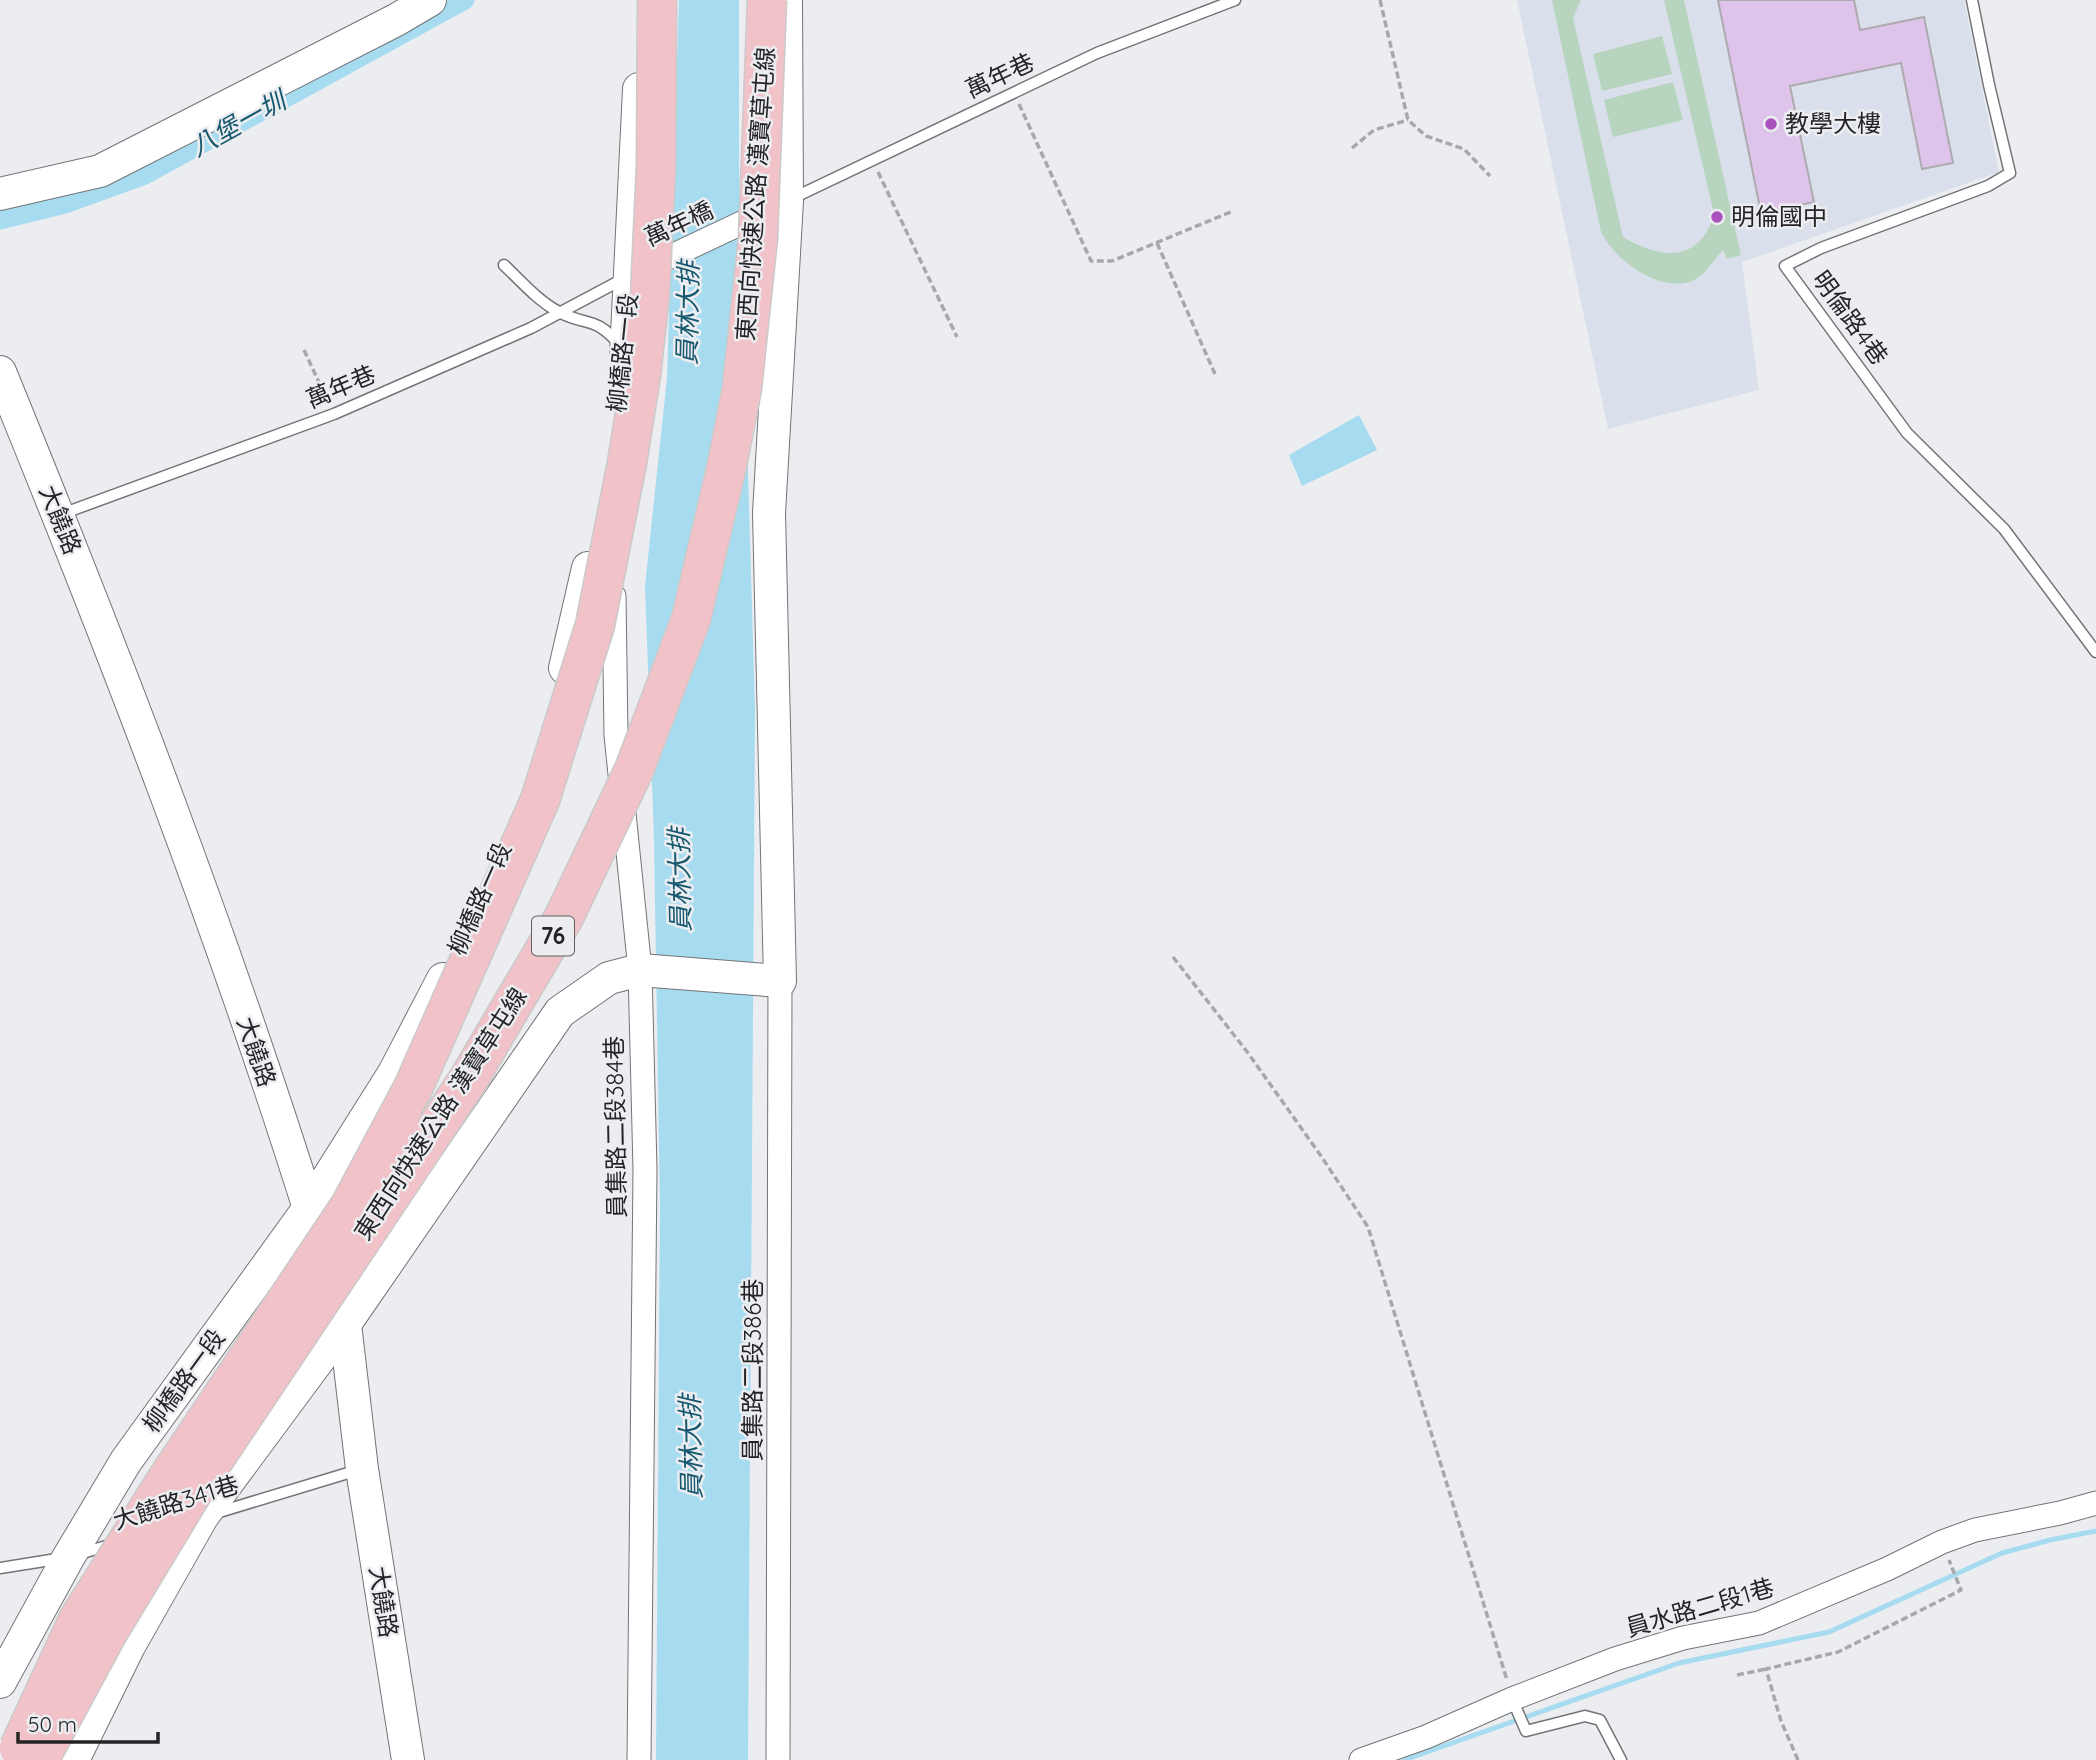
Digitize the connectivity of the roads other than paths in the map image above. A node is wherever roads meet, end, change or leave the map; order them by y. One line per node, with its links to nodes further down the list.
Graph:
1 (430, 0): 8 (main road)
2 (640, 0): 11 (main road, 柳橋路一段)
3 (657, 0): 31 (highway, 東西向快速公路 漢寶草屯線, bridge)
4 (767, 0): 32 (highway, 東西向快速公路 漢寶草屯線 / 76, bridge)
5 (786, 0): 9 (main road)
6 (1235, 0): 9 (lane, 萬年巷)
7 (1972, 0): 17 (lane, 明倫路4巷)
8 (0, 194)
9 (787, 201): 11 (street, 萬年橋); 19 (main road)
10 (505, 265): 12 (lane)
11 (631, 275): 12 (lane, 萬年巷); 13 (main road, 柳橋路一段)
12 (560, 313): 13 (lane); 16 (lane, 萬年巷)
13 (626, 353): 15 (main road, 柳橋路一段)
14 (0, 372): 16 (main road, 大饒路)
15 (605, 496): 18 (street, 員集路二段384巷); 20 (main road, 柳橋路一段)
16 (59, 515): 20 (main road, 大饒路)
17 (2096, 652)
18 (640, 970): 19 (main road); 21 (main road); 35 (street, 員集路二段384巷)
19 (780, 981): 36 (street, 員集路二段386巷)
20 (309, 1208): 21 (main road, 大饒路); 27 (main road, 柳橋路一段)
21 (345, 1324): 22 (main road, 大饒路); 24 (main road)
22 (362, 1469): 24 (lane, 大饒路341巷); 34 (main road, 大饒路)
23 (2096, 1503): 30 (street, 員水路二段1巷)
24 (202, 1517): 25 (lane, 大饒路341巷); 33 (main road)
25 (153, 1532)
26 (141, 1535): 27 (lane, 大饒路341巷)
27 (68, 1558): 28 (lane, 大饒路341巷); 29 (main road, 柳橋路一段)
28 (0, 1568)
29 (0, 1682)
30 (1512, 1699): 37 (street, 員水路二段1巷); 38 (lane)
31 (13, 1760)
32 (40, 1760)
33 (73, 1760)
34 (408, 1760)
35 (639, 1760)
36 (778, 1760)
37 (1361, 1760)
38 (1622, 1760)

